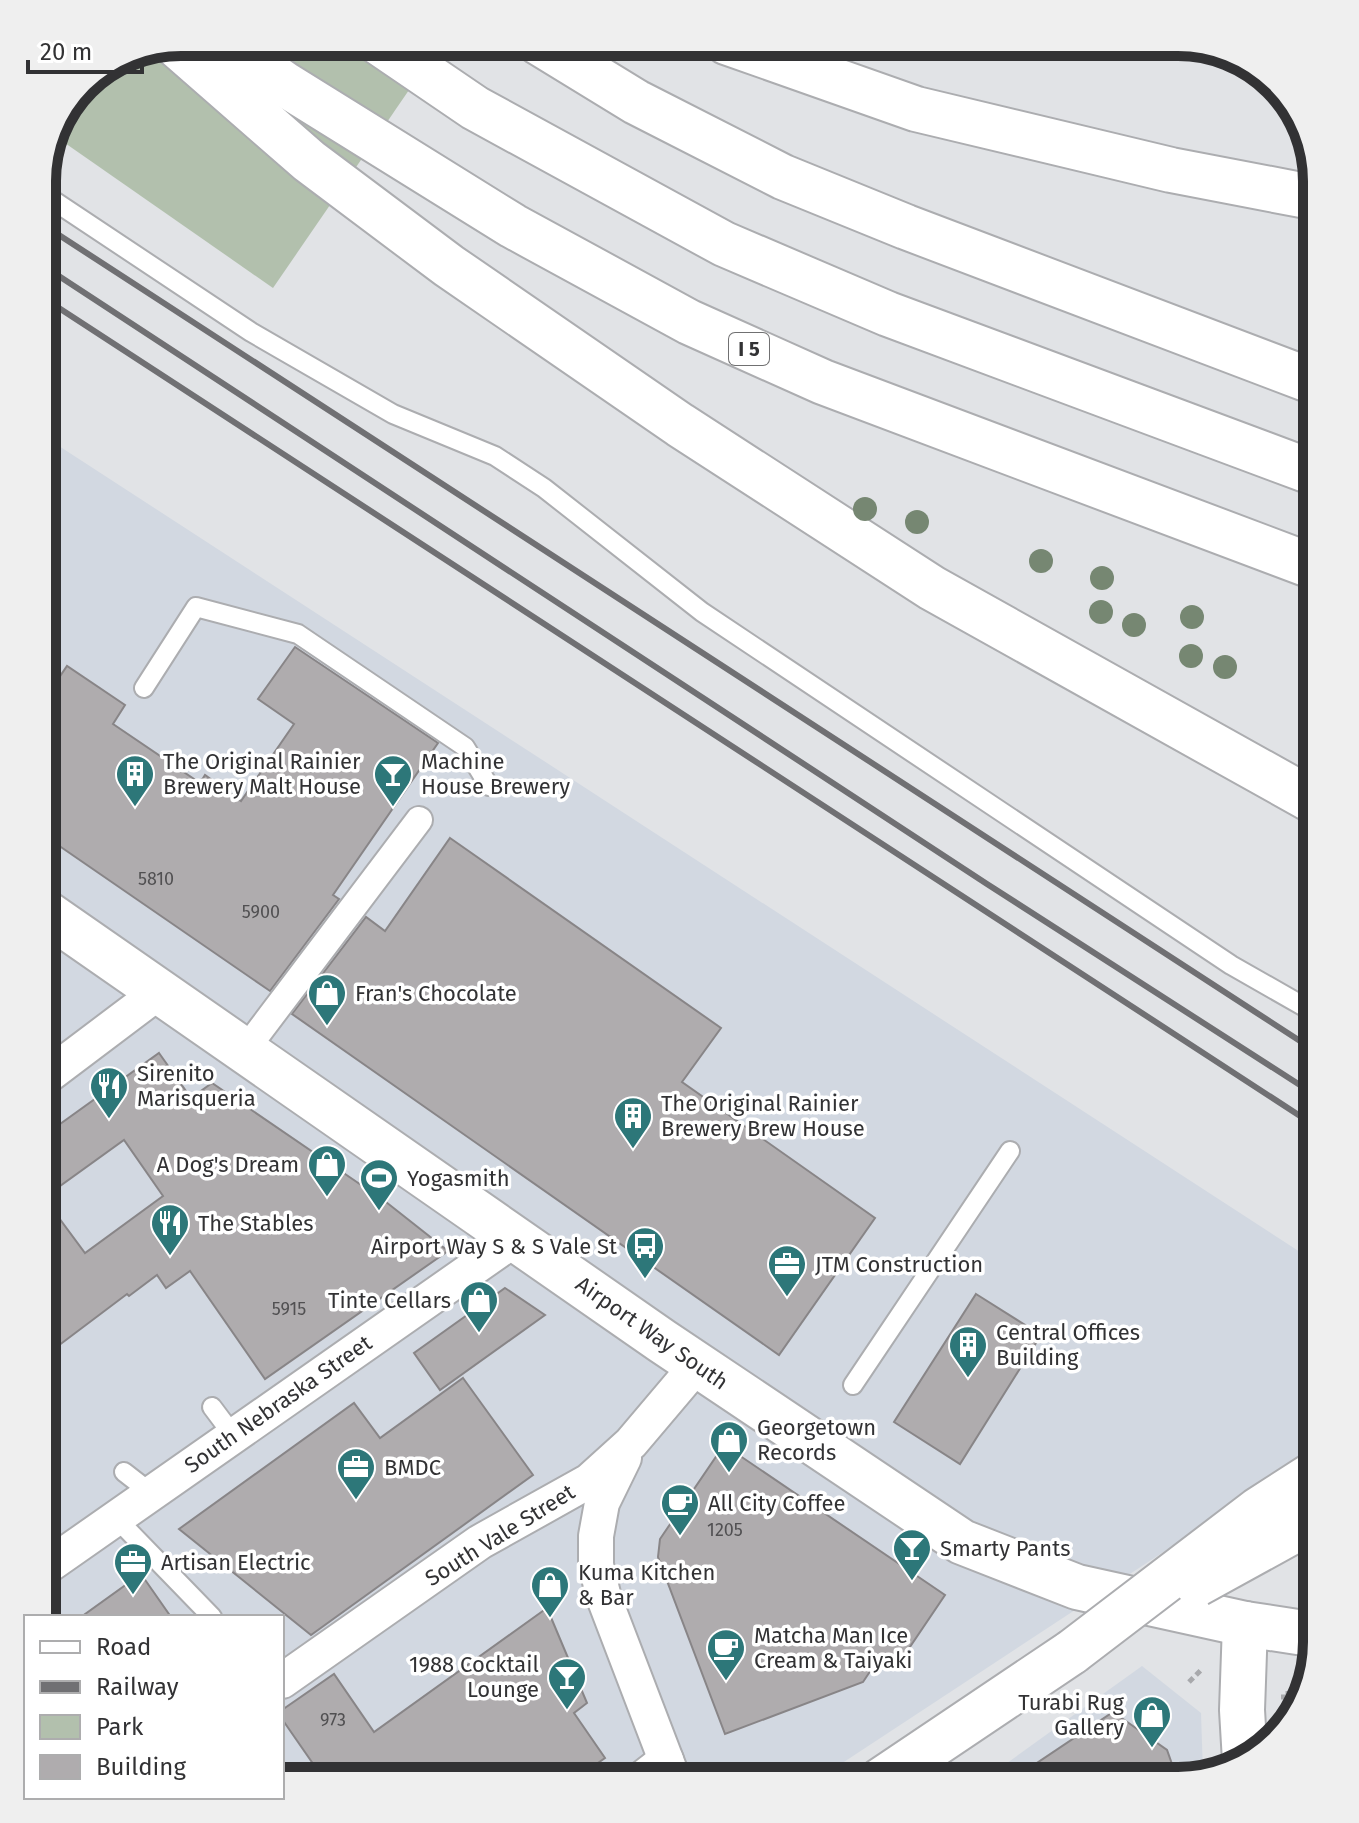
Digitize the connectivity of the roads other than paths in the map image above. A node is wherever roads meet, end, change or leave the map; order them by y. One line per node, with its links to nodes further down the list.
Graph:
1 (189, 56): 13 (main road)
2 (244, 56): 10 (main road, I 5)
3 (399, 56): 9 (main road)
4 (561, 56): 8 (main road)
5 (766, 56): 6 (main road)
6 (1303, 195)
7 (56, 202): 17 (lane)
8 (1303, 378)
9 (1303, 469)
10 (1303, 563)
11 (144, 688): 12 (lane)
12 (489, 786)
13 (1303, 795)
14 (419, 820): 18 (street)
15 (56, 920): 16 (main road, Airport Way South)
16 (160, 991): 18 (main road, Airport Way South); 19 (street)
17 (1303, 1006)
18 (246, 1049): 21 (main road, Airport Way South)
19 (56, 1069)
20 (1010, 1151): 23 (lane)
21 (515, 1239): 22 (main road, Airport Way South); 25 (street, South Nebraska Street)
22 (697, 1365): 26 (street, South Vale Street); 34 (main road, Airport Way South)
23 (853, 1385)
24 (212, 1407): 25 (lane)
25 (233, 1435): 29 (street, South Nebraska Street)
26 (631, 1443): 37 (street, South Vale Street); 39 (street)
27 (124, 1472): 29 (lane)
28 (1303, 1481): 36 (main road, bridge)
29 (151, 1493): 30 (street, South Nebraska Street)
30 (116, 1518): 32 (street, South Nebraska Street); 33 (lane)
31 (1303, 1526): 36 (main road, bridge)
32 (56, 1560)
33 (210, 1615)
34 (1245, 1624): 35 (main road, Airport Way South); 38 (main road)
35 (1303, 1633)
36 (1072, 1652): 40 (main road)
37 (284, 1680)
38 (1244, 1748)
39 (668, 1767)
40 (901, 1767)

